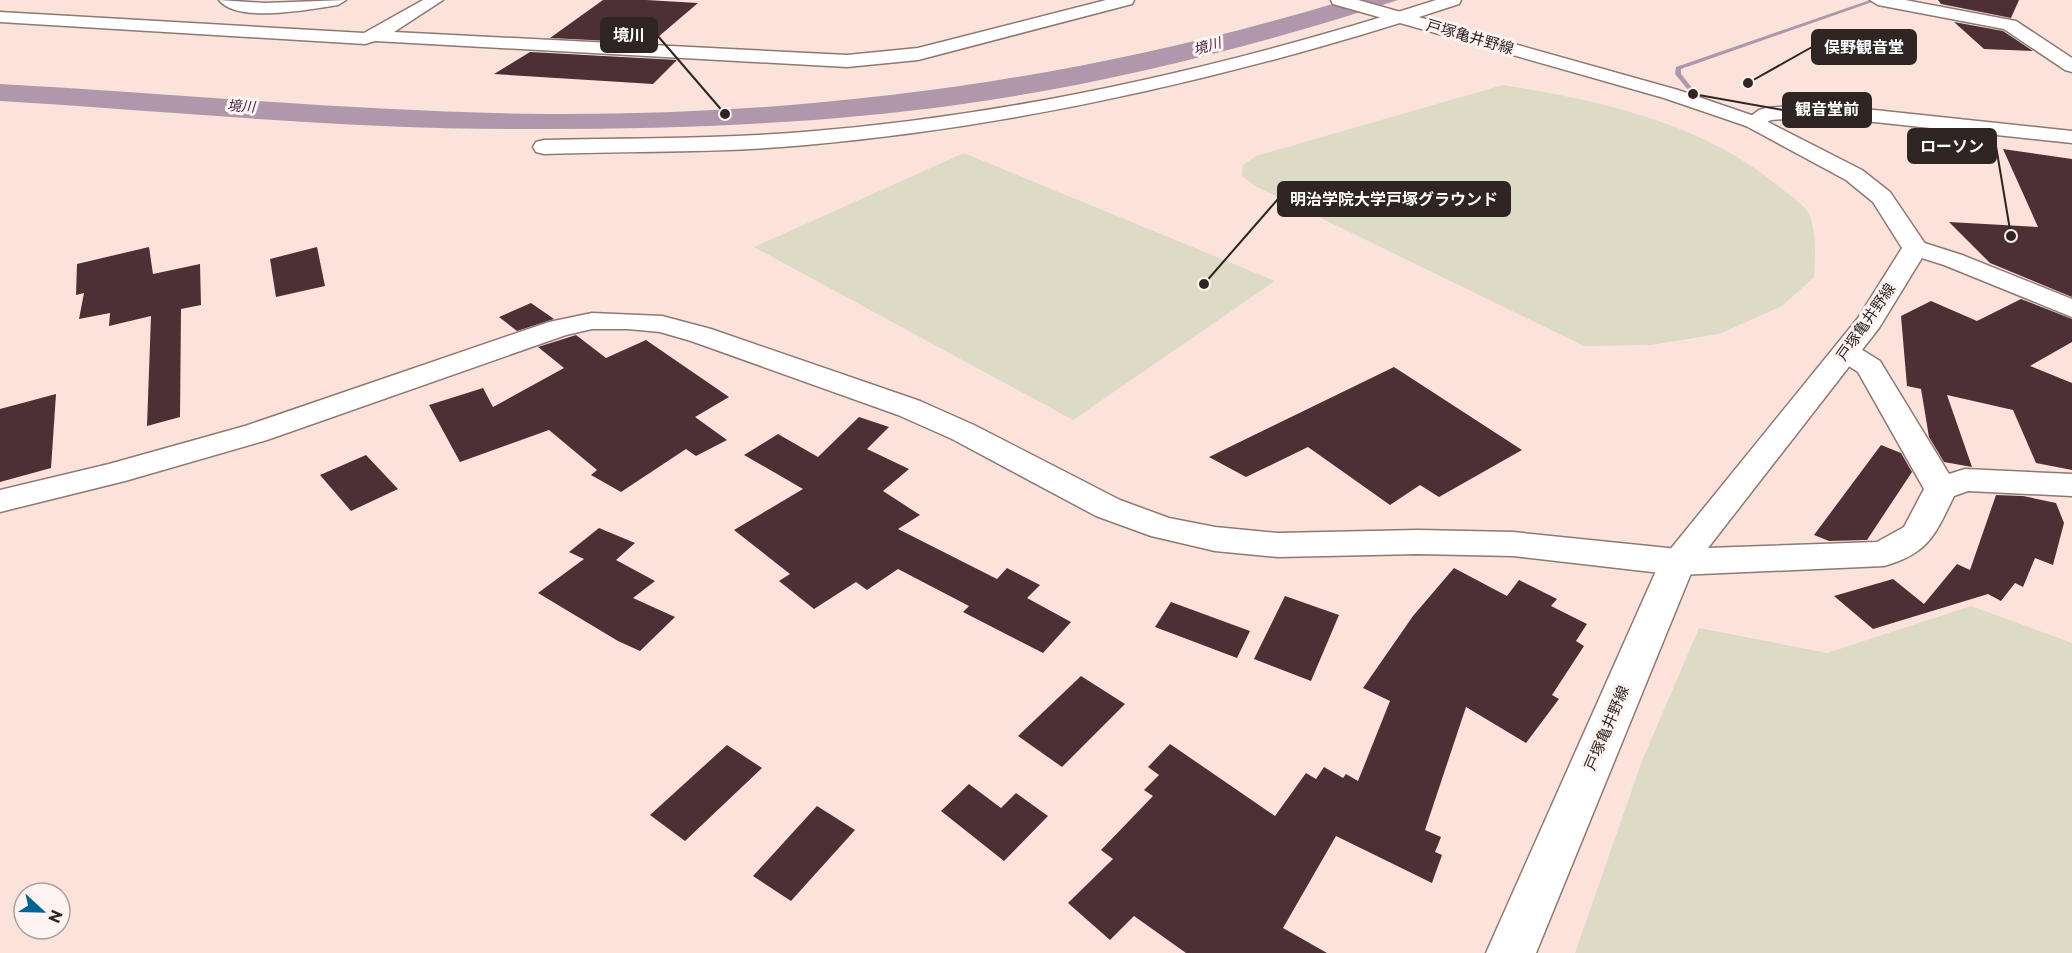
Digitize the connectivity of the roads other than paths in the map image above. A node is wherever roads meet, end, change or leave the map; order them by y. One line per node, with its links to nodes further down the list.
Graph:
1 (227, 0): 2 (street)
2 (338, 0)
3 (435, 0): 12 (street)
4 (1126, 0): 12 (street)
5 (1339, 0): 11 (street, 戸塚亀井野線)
6 (1453, 0): 11 (street)
7 (1884, 1): 13 (street)
8 (20, 2): 9 (street)
9 (0, 5)
10 (0, 16): 12 (street)
11 (1397, 17): 14 (street, 戸塚亀井野線); 16 (street)
12 (374, 36)
13 (2072, 66)
14 (1753, 122): 15 (street); 17 (street, 戸塚亀井野線)
15 (2071, 135)
16 (544, 147)
17 (1915, 248): 18 (street); 19 (street, 戸塚亀井野線)
18 (2072, 309)
19 (1846, 352): 21 (street); 23 (street, 戸塚亀井野線)
20 (2072, 485): 21 (street)
21 (1941, 489): 23 (street)
22 (0, 501): 23 (street)
23 (1678, 562): 24 (street, 戸塚亀井野線)
24 (1511, 953)

